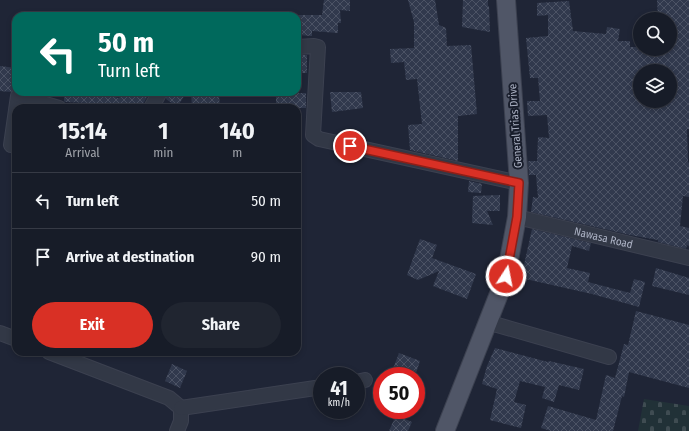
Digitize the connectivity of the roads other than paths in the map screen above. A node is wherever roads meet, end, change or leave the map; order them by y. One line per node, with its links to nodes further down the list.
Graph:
1 (506, 0): 5 (main road, General Trias Drive)
2 (301, 47): 5 (street)
3 (18, 96): 4 (street)
4 (46, 104)
5 (519, 183): 6 (main road, General Trias Drive)
6 (517, 217): 7 (street, Nawasa Road); 8 (main road, General Trias Drive)
7 (689, 258)
8 (488, 322): 12 (street); 16 (main road, General Trias Drive)
9 (1, 336): 10 (street)
10 (12, 338)
11 (60, 356): 14 (street)
12 (609, 357)
13 (313, 388): 14 (street)
14 (181, 408): 15 (street)
15 (177, 431)
16 (445, 431)

